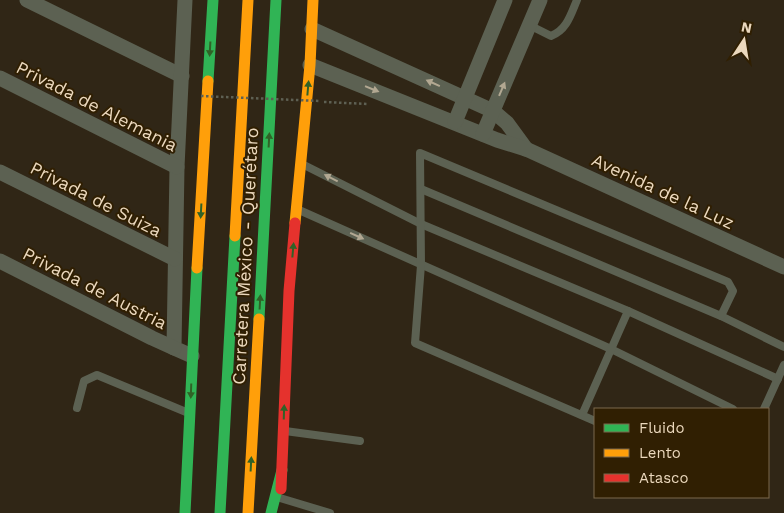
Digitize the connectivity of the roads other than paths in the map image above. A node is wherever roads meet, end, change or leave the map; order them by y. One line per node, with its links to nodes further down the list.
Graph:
1 (27, 0): 13 (street)
2 (185, 0): 13 (street)
3 (213, 0): 35 (main road, one-way to 35)
4 (248, 0): 49 (main road, Carretera México - Querétaro)
5 (276, 0): 50 (main road, Carretera México - Querétaro, one-way to 5)
6 (313, 0): 11 (main road)
7 (506, 0): 15 (street)
8 (540, 0): 10 (street)
9 (577, 0): 10 (lane)
10 (529, 25): 16 (street, one-way to 10)
11 (312, 29): 12 (main road); 15 (street, Avenida de la Luz, one-way to 11)
12 (310, 65): 17 (street, Avenida de la Luz, one-way to 17); 20 (main road, one-way to 12)
13 (182, 76): 21 (street)
14 (0, 78): 21 (street, Privada de Alemania)
15 (464, 98): 16 (street, Avenida de la Luz); 17 (street)
16 (493, 111): 18 (street); 19 (street, Avenida de la Luz)
17 (455, 122): 18 (street, Avenida de la Luz)
18 (476, 131): 19 (street, Avenida de la Luz)
19 (526, 148): 29 (street, Avenida de la Luz)
20 (301, 164): 24 (main road); 25 (lane, one-way to 20)
21 (178, 167): 26 (street)
22 (0, 172): 26 (street, Privada de Suiza)
23 (421, 189): 25 (lane); 31 (lane); 31 (lane)
24 (297, 209): 28 (lane, one-way to 28); 44 (main road, one-way to 24)
25 (421, 224): 28 (lane); 30 (lane)
26 (175, 260): 33 (street)
27 (0, 261): 33 (street, Privada de Austria)
28 (421, 265): 34 (lane); 42 (lane)
29 (784, 267)
30 (628, 311): 34 (lane); 37 (lane)
31 (722, 316): 32 (lane)
32 (784, 347)
33 (174, 348): 35 (street, Privada de Austria)
34 (611, 349): 39 (lane); 42 (lane)
35 (192, 356): 41 (main road, one-way to 41)
36 (784, 365): 37 (lane)
37 (778, 379): 40 (lane)
38 (77, 408): 41 (lane)
39 (731, 408)
40 (764, 408)
41 (190, 414): 48 (main road)
42 (582, 415): 43 (lane)
43 (594, 421)
44 (283, 431): 45 (lane); 46 (main road)
45 (360, 441)
46 (282, 470): 47 (main road); 51 (main road)
47 (280, 498): 52 (main road); 53 (lane)
48 (185, 513)
49 (220, 513)
50 (248, 513)
51 (271, 513)
52 (280, 513)
53 (330, 513)

